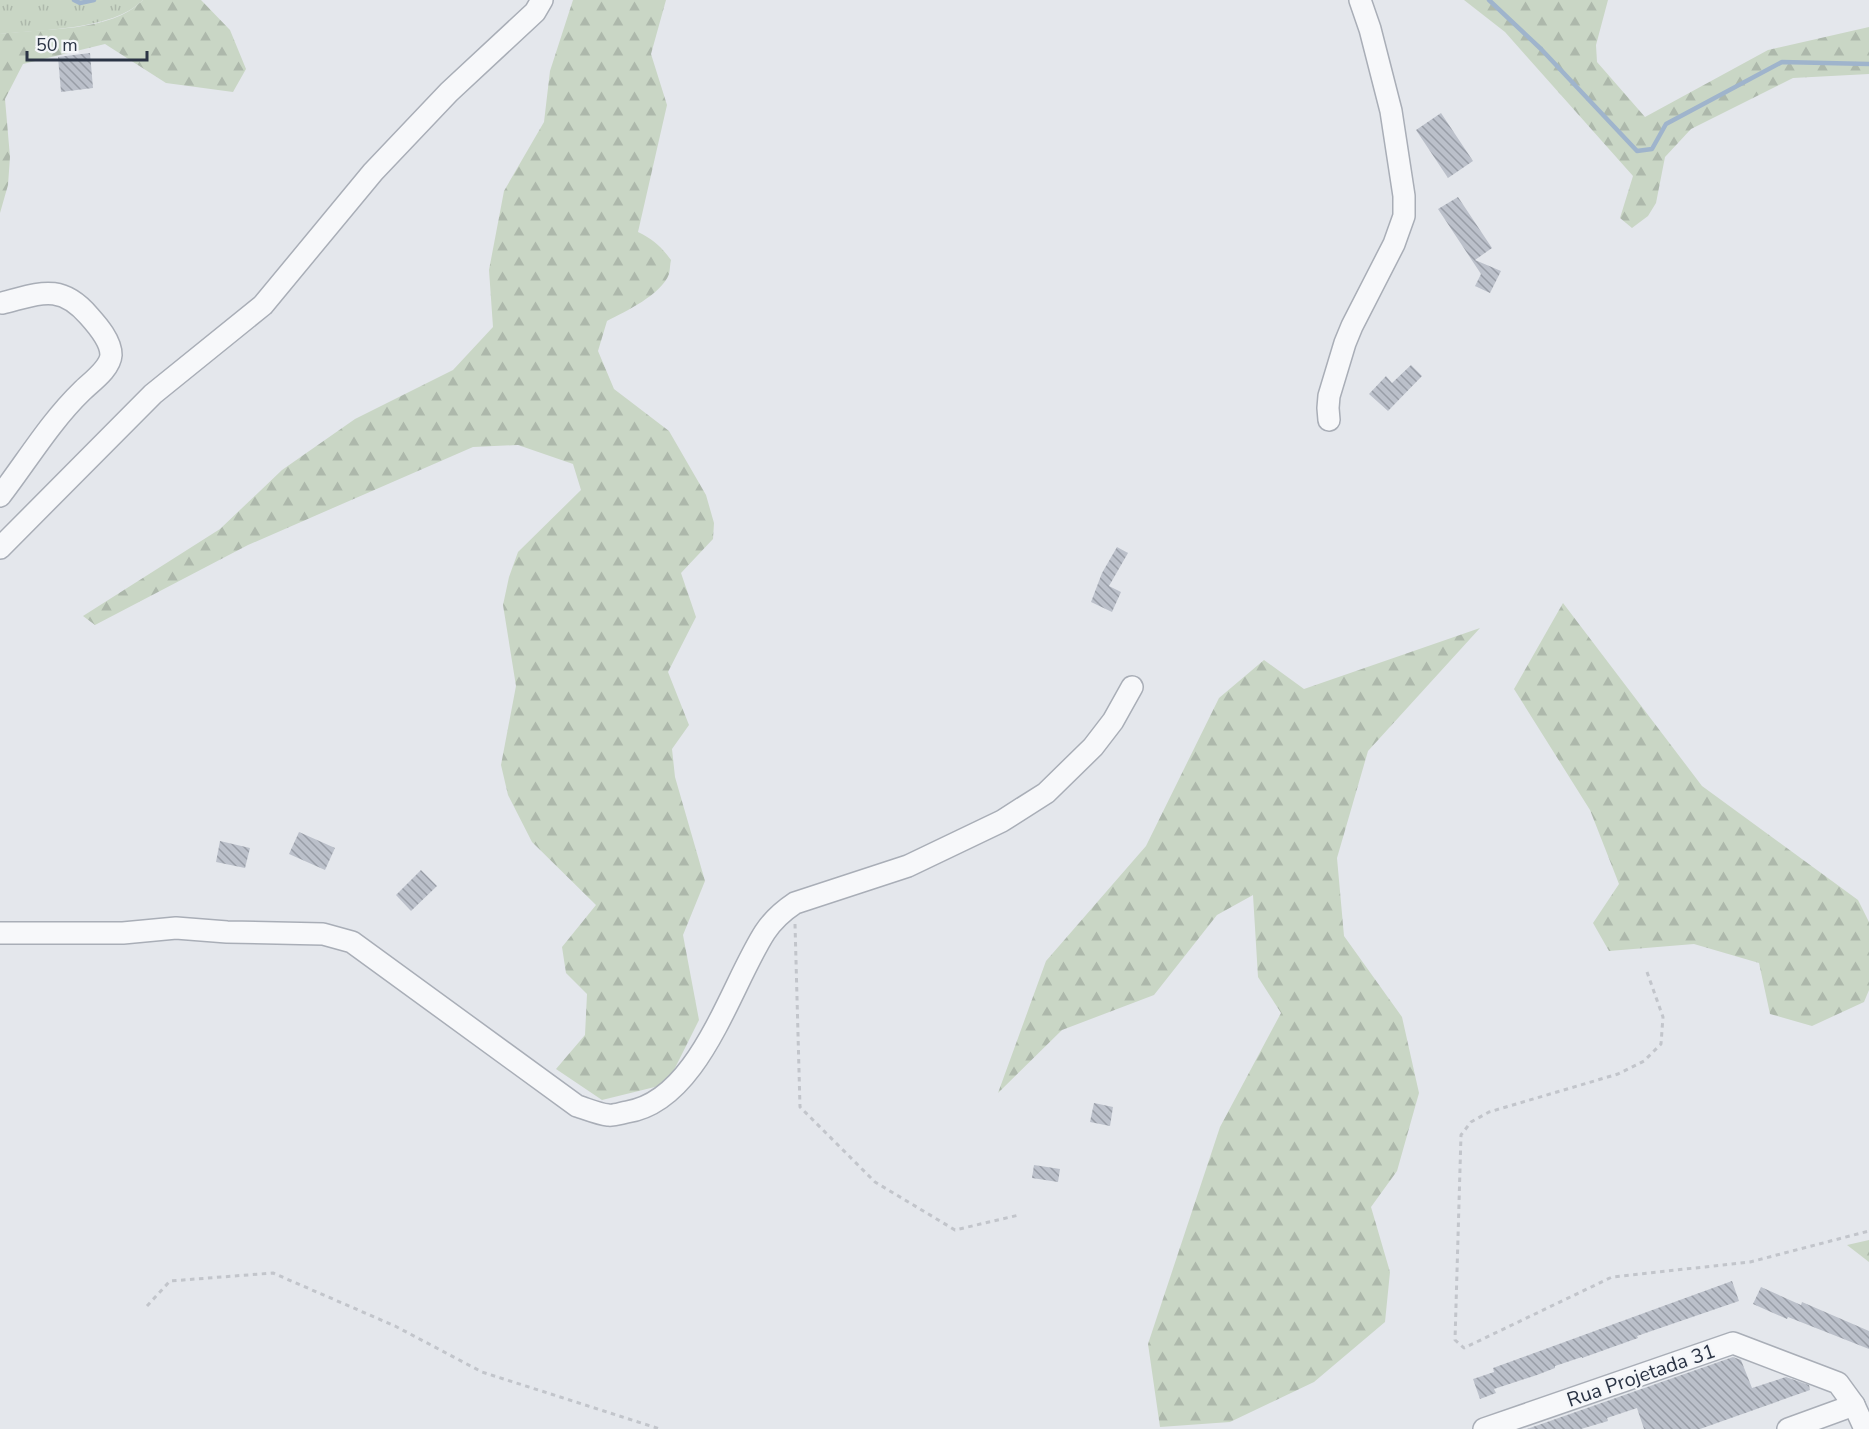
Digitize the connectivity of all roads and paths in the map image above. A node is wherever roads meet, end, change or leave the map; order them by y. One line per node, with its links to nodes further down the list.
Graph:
1 (542, 0): 6 (street)
2 (1360, 0): 4 (street)
3 (2, 303): 5 (street)
4 (1329, 420)
5 (0, 496)
6 (0, 548)
7 (1132, 687): 8 (street)
8 (795, 903): 9 (street); 11 (path)
9 (0, 933)
10 (1647, 972): 12 (path)
11 (1019, 1215)
12 (1869, 1231)
13 (147, 1306): 15 (path)
14 (1854, 1405): 16 (street, Rua Projetada 31); 17 (street); 18 (street, Rua Projetada 31)
15 (660, 1429)
16 (1484, 1429)
17 (1788, 1429)
18 (1865, 1429)

